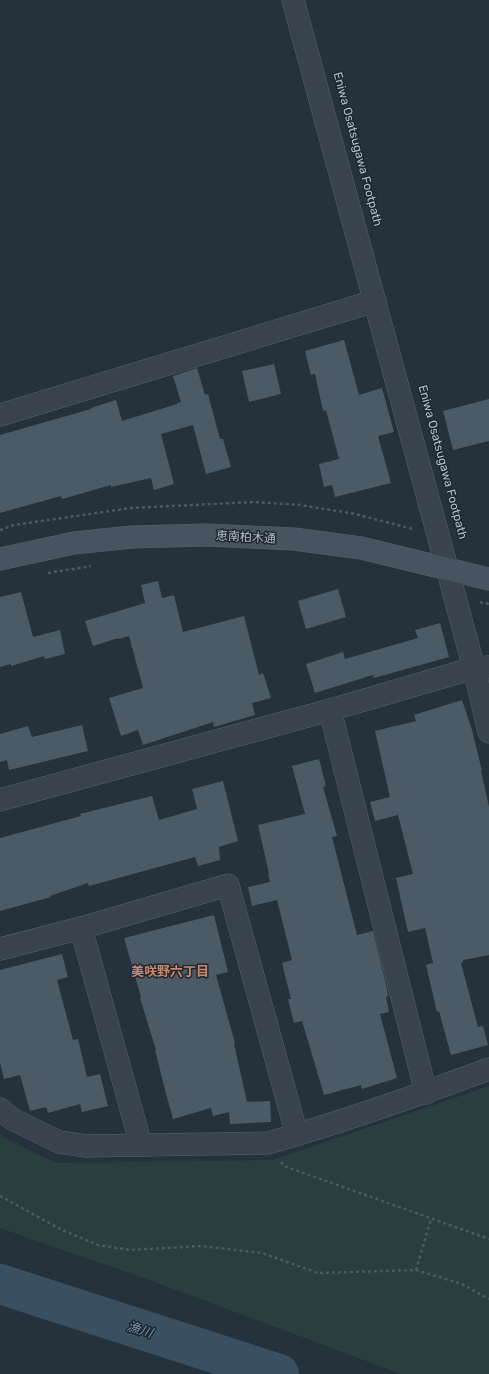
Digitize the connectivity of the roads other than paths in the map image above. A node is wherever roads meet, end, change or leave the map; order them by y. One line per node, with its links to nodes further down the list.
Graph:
1 (293, 0): 2 (street)
2 (375, 302): 3 (street); 5 (street)
3 (0, 415)
4 (0, 559): 5 (street, 恵南柏木通)
5 (447, 568): 6 (street, 恵南柏木通); 7 (street)
6 (489, 579)
7 (481, 668): 8 (street); 9 (street)
8 (330, 710): 10 (street); 14 (street)
9 (489, 732)
10 (0, 800)
11 (81, 928): 12 (street); 16 (street); 17 (street)
12 (0, 949)
13 (489, 1069): 14 (street)
14 (426, 1093): 16 (street)
15 (0, 1109): 17 (street)
16 (296, 1135): 17 (street)
17 (141, 1145)

